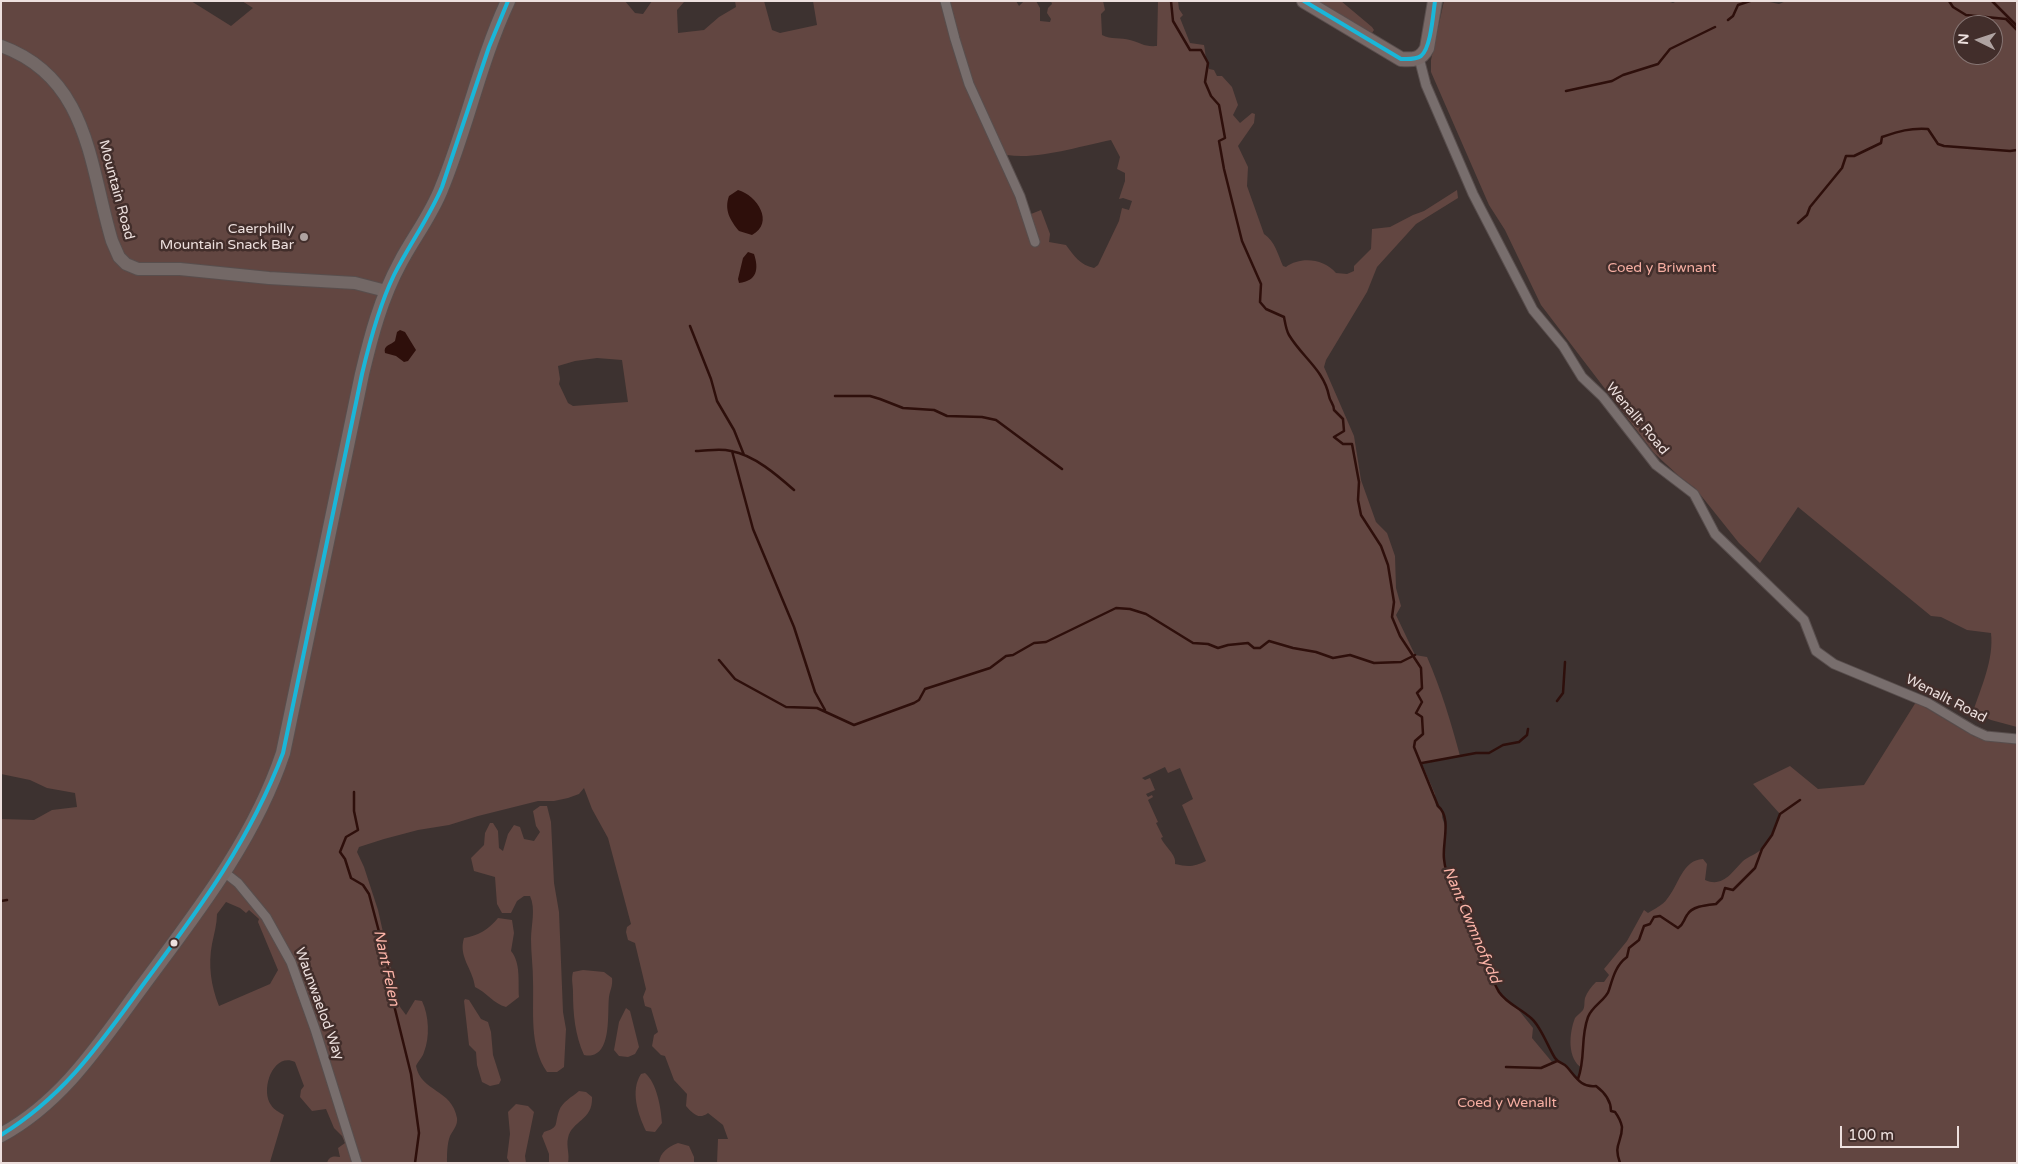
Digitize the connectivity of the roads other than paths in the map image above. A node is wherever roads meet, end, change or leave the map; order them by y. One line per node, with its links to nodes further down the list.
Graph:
1 (508, 1): 8 (main road)
2 (945, 1): 7 (street)
3 (1304, 1): 6 (main road)
4 (1435, 1): 6 (main road)
5 (1, 46): 8 (main road, Mountain Road)
6 (1419, 58): 9 (street, Wenallt Road)
7 (1035, 242)
8 (386, 291): 10 (main road)
9 (2017, 739)
10 (224, 872): 11 (main road); 12 (street, Waunwaelod Way)
11 (1, 1135)
12 (357, 1163)

